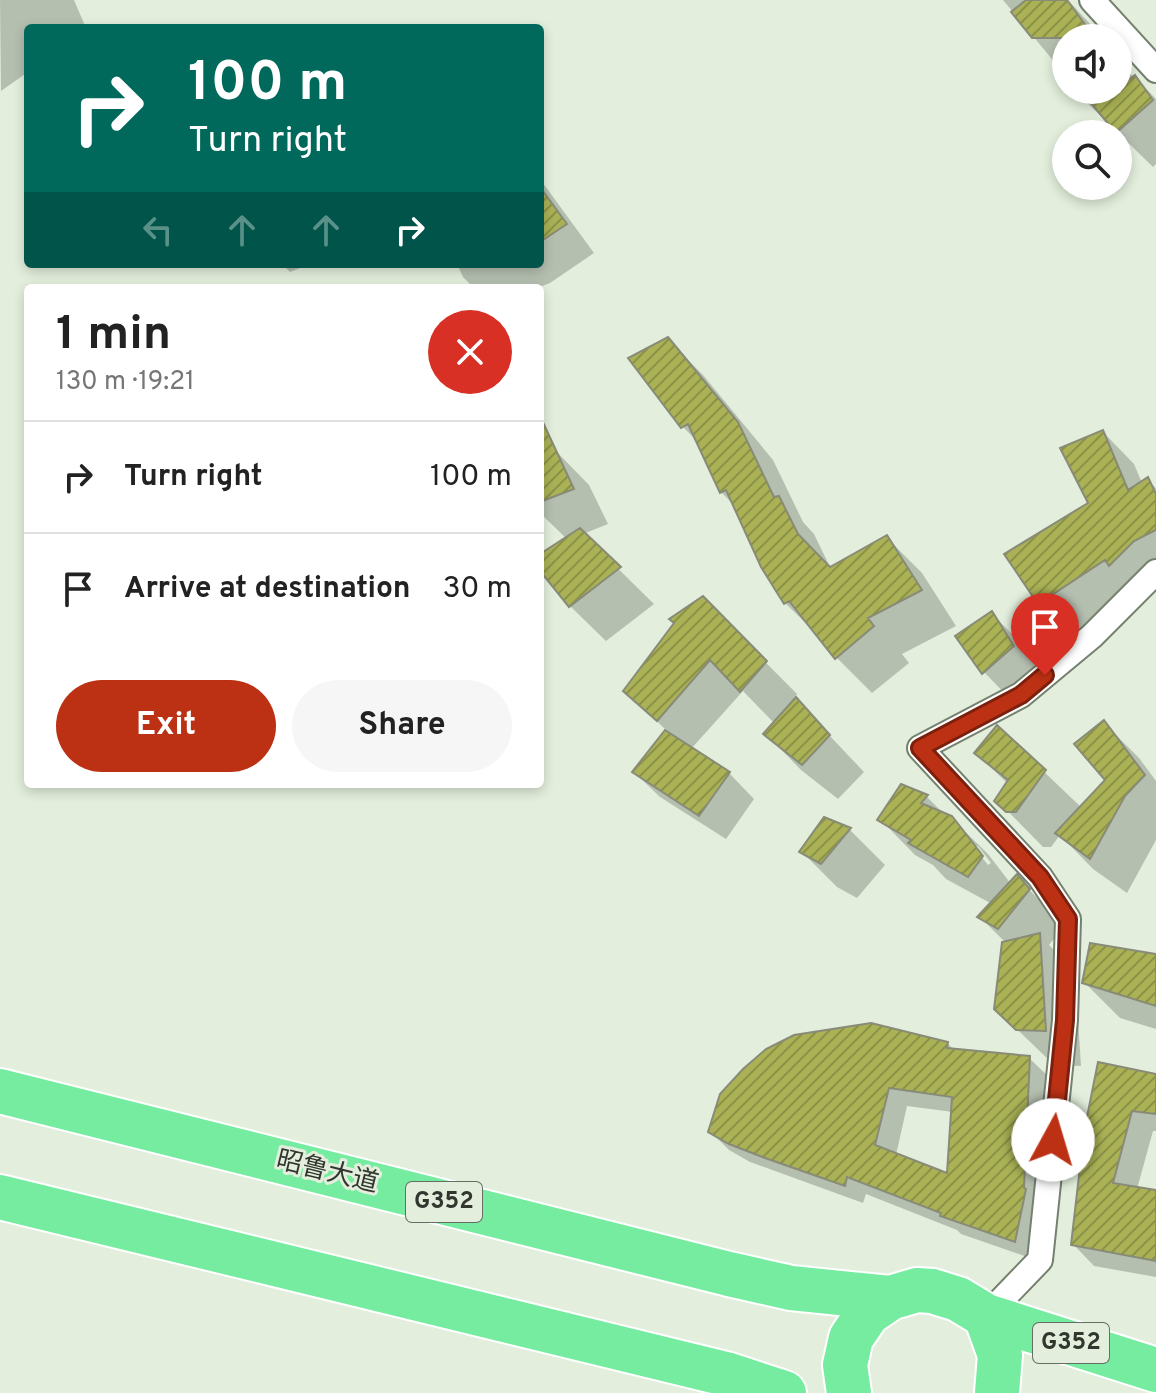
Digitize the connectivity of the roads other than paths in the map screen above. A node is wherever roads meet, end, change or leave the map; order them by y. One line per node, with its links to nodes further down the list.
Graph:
1 (1092, 0): 2 (street)
2 (1156, 70)
3 (1156, 572): 7 (street)
4 (0, 1091): 6 (highway, 昭鲁大道 / G352)
5 (0, 1197): 9 (highway)
6 (890, 1298): 7 (highway, 昭鲁大道 / G352); 10 (highway)
7 (986, 1316): 8 (highway, 昭鲁大道 / G352); 11 (highway, G352)
8 (1156, 1370)
9 (784, 1393)
10 (849, 1393)
11 (997, 1393)

